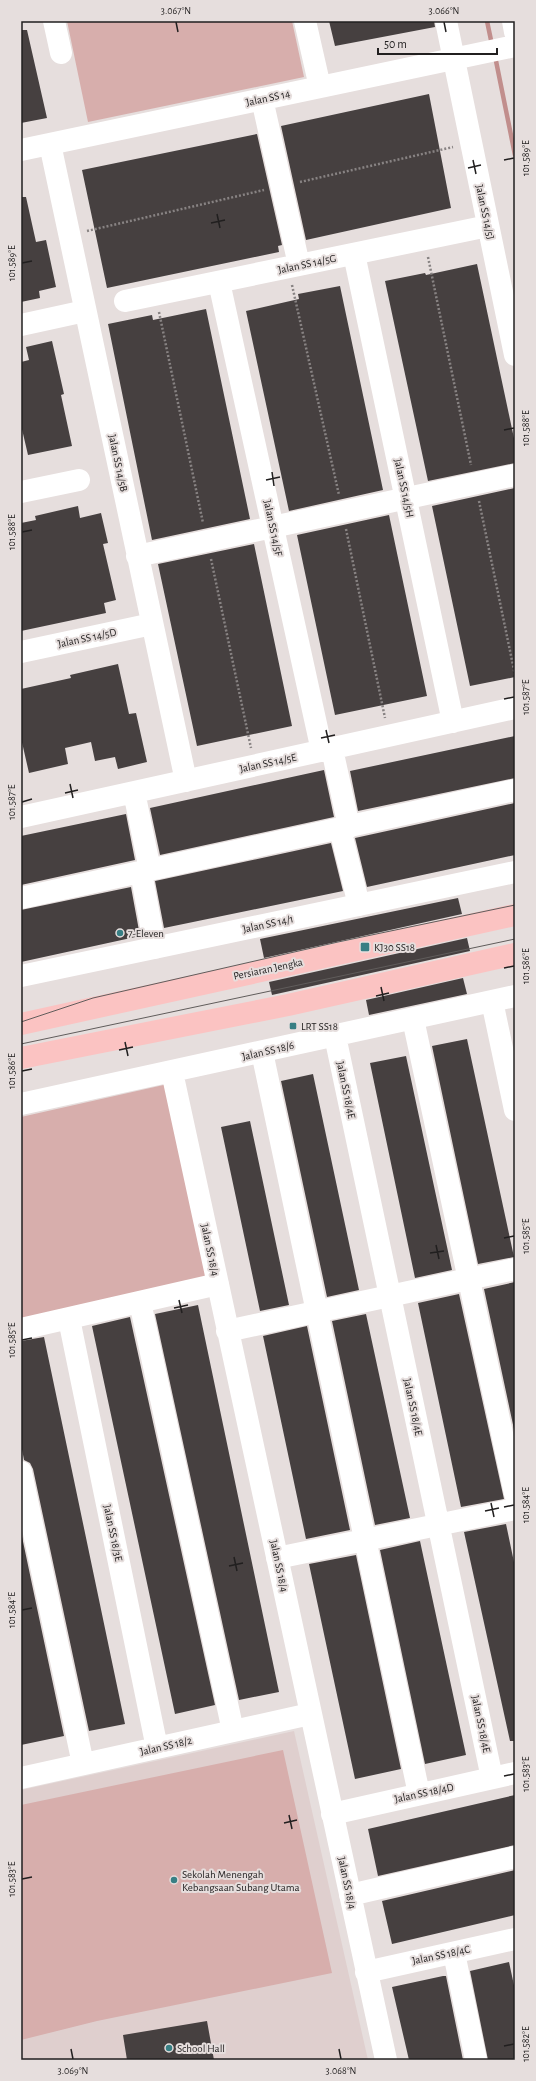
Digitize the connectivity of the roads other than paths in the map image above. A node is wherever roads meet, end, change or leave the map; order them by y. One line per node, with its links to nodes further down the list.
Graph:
1 (54, 21): 7 (street)
2 (305, 21): 9 (street)
3 (446, 21): 8 (street, Jalan SS 14/5J)
4 (513, 21): 5 (street)
5 (515, 32)
6 (501, 49): 8 (street, Jalan SS 14)
7 (61, 53)
8 (454, 59): 9 (street, Jalan SS 14); 13 (street, Jalan SS 14/5J)
9 (320, 87): 10 (street, Jalan SS 14)
10 (262, 99): 11 (street, Jalan SS 14); 15 (street)
11 (50, 144): 12 (street, Jalan SS 14); 18 (street, Jalan SS 14/5B)
12 (21, 150)
13 (488, 226): 14 (street, Jalan SS 14/5G); 20 (street, Jalan SS 14/5J)
14 (354, 254): 15 (street, Jalan SS 14/5G); 24 (street, Jalan SS 14/5H)
15 (299, 265): 16 (street, Jalan SS 14/5G)
16 (219, 282): 17 (street, Jalan SS 14/5G); 25 (street, Jalan SS 14/5F)
17 (125, 301)
18 (85, 311): 19 (street); 26 (street, Jalan SS 14/5B)
19 (21, 326)
20 (515, 355)
21 (515, 475): 24 (street)
22 (79, 480): 23 (street)
23 (21, 492)
24 (406, 498): 25 (street); 30 (street, Jalan SS 14/5H)
25 (273, 527): 26 (street); 31 (street, Jalan SS 14/5F)
26 (138, 556): 27 (street, Jalan SS 14/5B)
27 (152, 624): 28 (street, Jalan SS 14/5D); 32 (street, Jalan SS 14/5B)
28 (21, 652)
29 (515, 708): 30 (street, Jalan SS 14/5E)
30 (453, 722): 31 (street, Jalan SS 14/5E)
31 (327, 750): 32 (street, Jalan SS 14/5E); 36 (street, Jalan SS 14/5F)
32 (186, 781): 34 (street, Jalan SS 14/5E)
33 (515, 790): 36 (street)
34 (134, 792): 35 (street, Jalan SS 14/5E); 37 (street)
35 (21, 817)
36 (344, 828): 37 (street); 40 (street, Jalan SS 14/5F)
37 (145, 871): 39 (street); 42 (street)
38 (515, 872): 40 (street, Jalan SS 14/1)
39 (21, 898)
40 (359, 905): 42 (street, Jalan SS 14/1)
41 (515, 915): 48 (main road, Persiaran Jengka)
42 (155, 948): 44 (street, Jalan SS 14/1)
43 (515, 954): 51 (main road)
44 (21, 976)
45 (515, 996): 46 (street, Jalan SS 18/6)
46 (492, 1002): 47 (street, Jalan SS 18/6); 54 (street)
47 (414, 1019): 49 (street, Jalan SS 18/6); 56 (street)
48 (21, 1024)
49 (335, 1036): 50 (street, Jalan SS 18/6); 58 (street, Jalan SS 18/4E)
50 (262, 1052): 52 (street, Jalan SS 18/6); 60 (street)
51 (21, 1058)
52 (172, 1072): 53 (street, Jalan SS 18/6); 57 (street, Jalan SS 18/4)
53 (21, 1104)
54 (515, 1110)
55 (515, 1269): 56 (street)
56 (469, 1279): 58 (street); 65 (street)
57 (218, 1284): 59 (street); 63 (street, Jalan SS 18/4)
58 (390, 1296): 60 (street); 67 (street, Jalan SS 18/4E)
59 (140, 1302): 61 (street); 71 (street)
60 (317, 1312): 63 (street); 68 (street)
61 (69, 1318): 62 (street); 72 (street, Jalan SS 18/3E)
62 (21, 1330)
63 (227, 1331): 69 (street, Jalan SS 18/4)
64 (21, 1472): 73 (street)
65 (515, 1494)
66 (515, 1509): 67 (street)
67 (438, 1525): 68 (street); 76 (street, Jalan SS 18/4E)
68 (365, 1540): 69 (street); 77 (street)
69 (277, 1558): 70 (street, Jalan SS 18/4)
70 (310, 1714): 71 (street, Jalan SS 18/2); 78 (street, Jalan SS 18/4)
71 (233, 1731): 72 (street, Jalan SS 18/2)
72 (157, 1748): 73 (street, Jalan SS 18/2)
73 (83, 1764): 75 (street, Jalan SS 18/2)
74 (515, 1773): 76 (street, Jalan SS 18/4D)
75 (21, 1778)
76 (492, 1778): 77 (street, Jalan SS 18/4D)
77 (419, 1794): 78 (street, Jalan SS 18/4D)
78 (332, 1814): 80 (street, Jalan SS 18/4)
79 (515, 1858): 80 (street)
80 (350, 1895): 83 (street, Jalan SS 18/4)
81 (515, 1939): 82 (street, Jalan SS 18/4C)
82 (454, 1952): 83 (street, Jalan SS 18/4C); 85 (street)
83 (366, 1972): 84 (street, Jalan SS 18/4)
84 (386, 2060)
85 (476, 2060)

